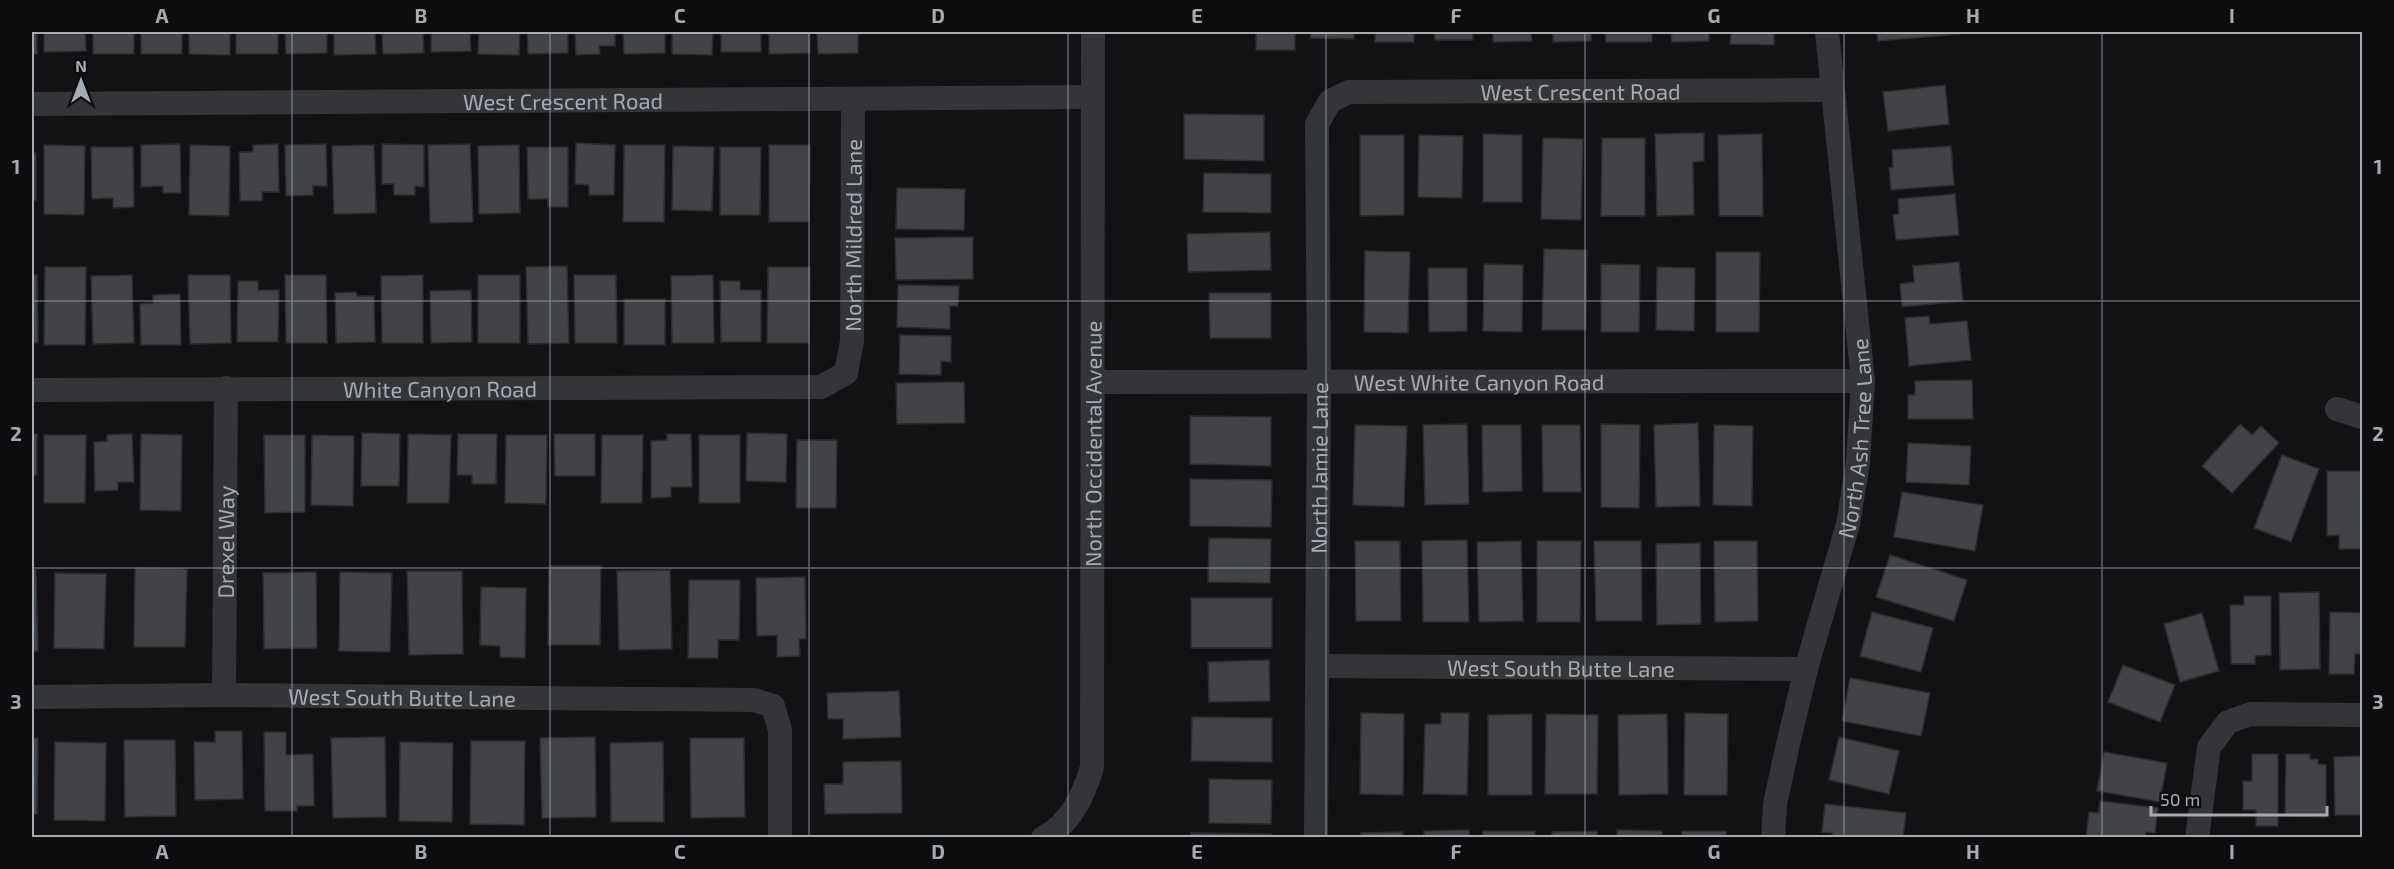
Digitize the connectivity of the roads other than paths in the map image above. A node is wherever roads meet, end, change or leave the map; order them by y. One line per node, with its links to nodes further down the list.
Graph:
1 (1093, 32): 4 (street, North Occidental Avenue)
2 (1827, 32): 3 (street, North Ash Tree Lane)
3 (1832, 90): 6 (street, West Crescent Road); 10 (street, North Ash Tree Lane)
4 (1093, 97): 5 (street, West Crescent Road); 11 (street, North Occidental Avenue)
5 (853, 99): 7 (street, West Crescent Road); 8 (street, North Mildred Lane)
6 (1330, 101): 9 (street, North Jamie Lane)
7 (32, 104)
8 (846, 373): 12 (street, White Canyon Road)
9 (1319, 381): 10 (street, West White Canyon Road); 11 (street, West White Canyon Road); 16 (street, North Jamie Lane)
10 (1863, 381): 17 (street, North Ash Tree Lane)
11 (1093, 382): 21 (street, North Occidental Avenue)
12 (226, 388): 13 (street, White Canyon Road); 18 (street, Drexel Way)
13 (32, 390)
14 (2337, 409): 15 (street)
15 (2362, 417)
16 (1317, 666): 17 (street, West South Butte Lane); 23 (street, North Jamie Lane)
17 (1806, 669): 24 (street, North Ash Tree Lane)
18 (224, 695): 19 (street, West South Butte Lane); 22 (street, West South Butte Lane)
19 (32, 697)
20 (2362, 715): 25 (street)
21 (1046, 836)
22 (780, 837)
23 (1316, 837)
24 (1773, 837)
25 (2197, 837)

